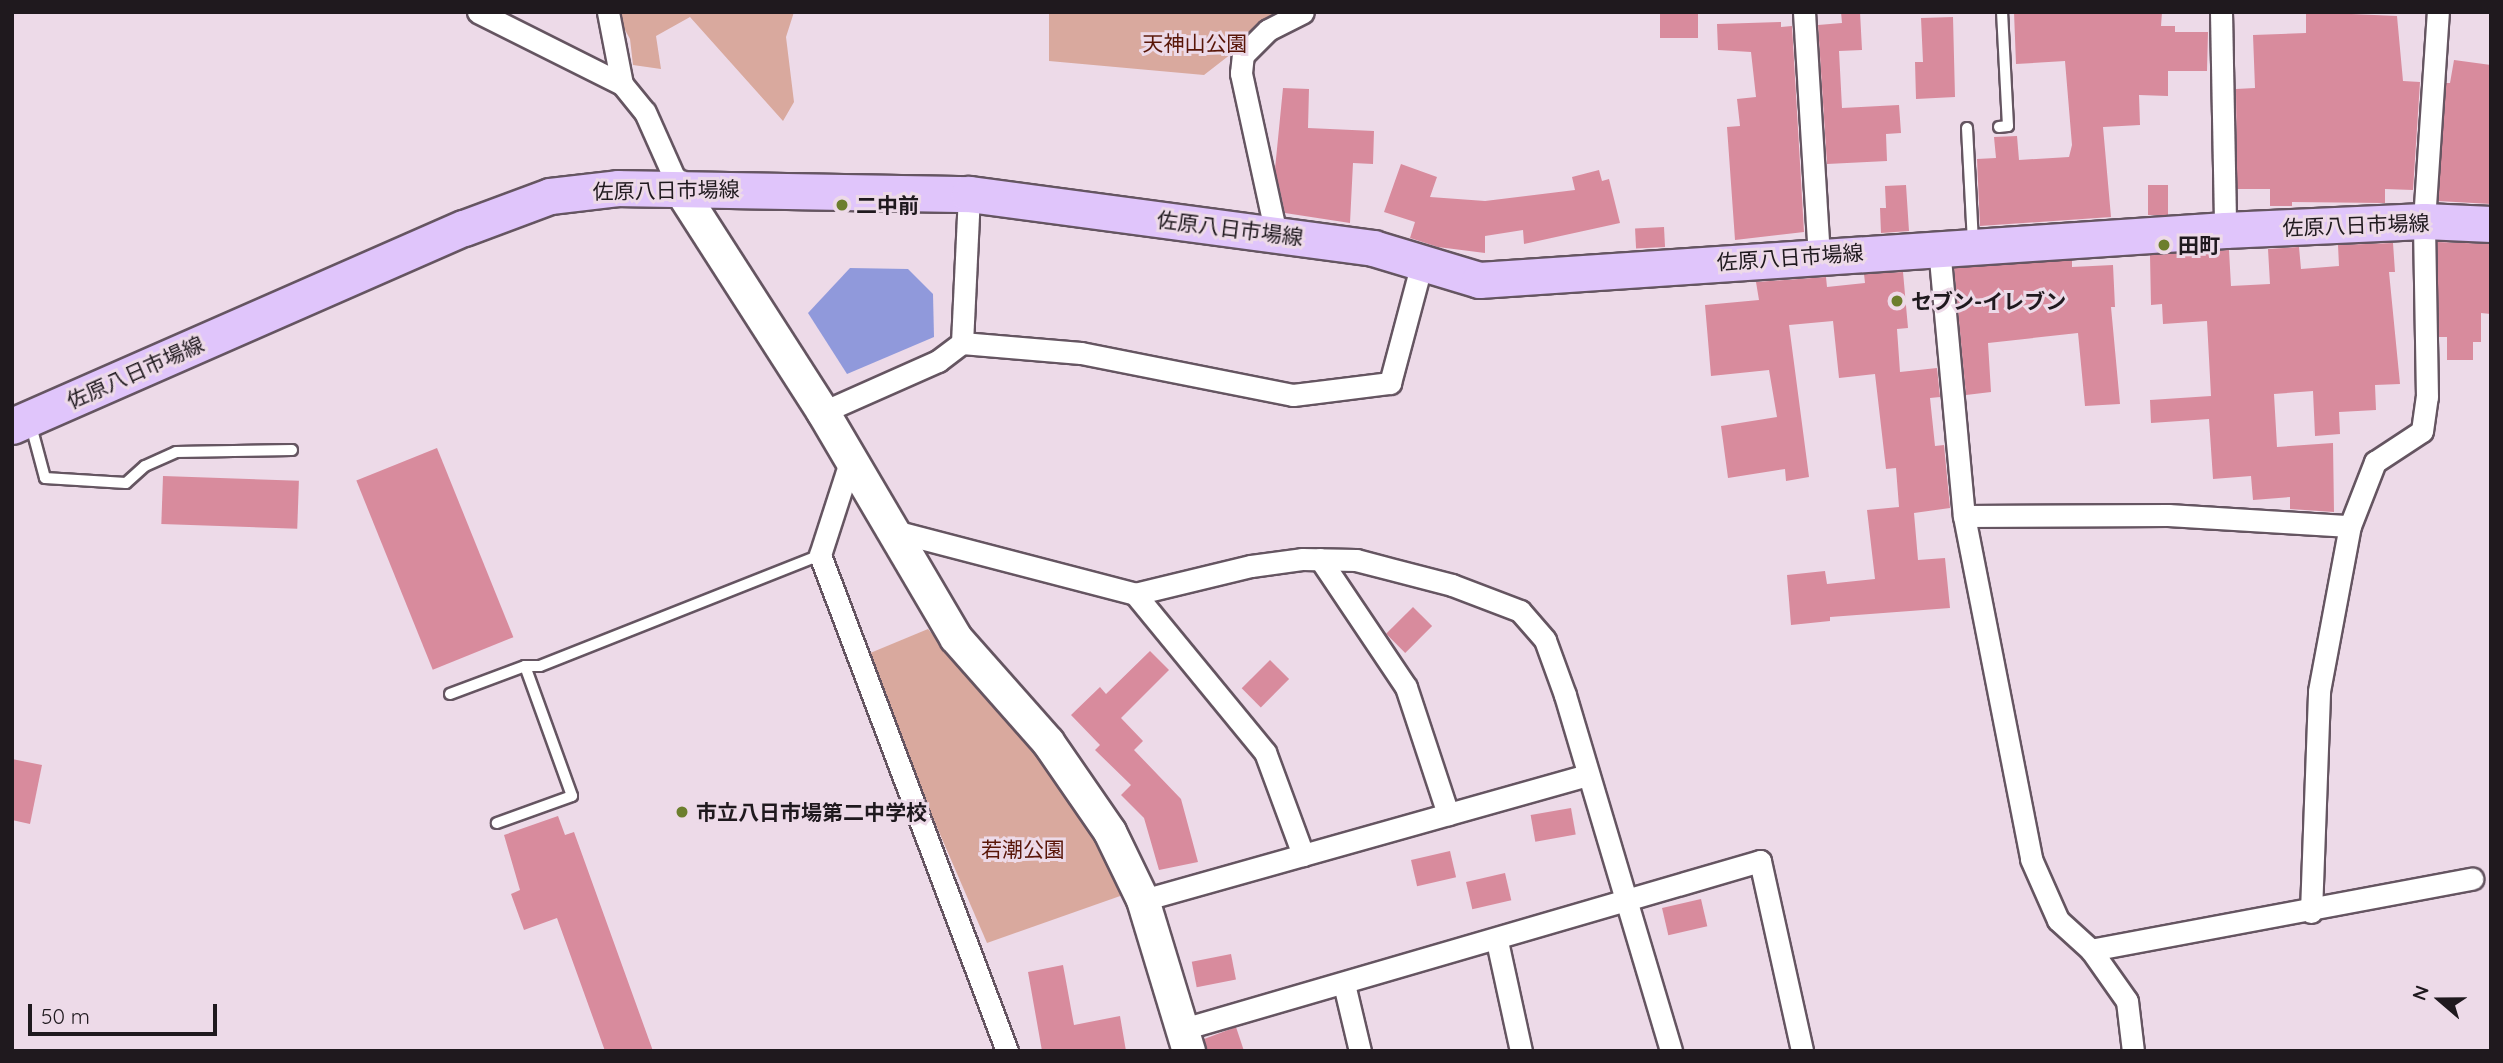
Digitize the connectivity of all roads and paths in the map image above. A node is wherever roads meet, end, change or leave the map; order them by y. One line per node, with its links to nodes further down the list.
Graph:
1 (478, 12): 8 (street)
2 (608, 12): 8 (street)
3 (1303, 12): 16 (street)
4 (1804, 12): 19 (street)
5 (2002, 12): 9 (lane)
6 (2221, 12): 15 (street)
7 (2438, 12): 13 (street)
8 (622, 84): 11 (street)
9 (1998, 127)
10 (1967, 128): 17 (lane)
11 (678, 186): 12 (main road, 佐原八日市場線); 22 (street); 23 (main road, 佐原八日市場線)
12 (969, 194): 16 (main road, 佐原八日市場線); 21 (street)
13 (2424, 221): 14 (main road, 佐原八日市場線); 15 (main road, 佐原八日市場線); 27 (street)
14 (2491, 224)
15 (2225, 230): 17 (main road, 佐原八日市場線)
16 (1276, 234): 20 (main road, 佐原八日市場線)
17 (1973, 246): 18 (main road, 佐原八日市場線)
18 (1939, 248): 19 (main road, 佐原八日市場線); 26 (street)
19 (1819, 254): 20 (main road, 佐原八日市場線)
20 (1422, 263): 21 (street)
21 (962, 343): 22 (street)
22 (823, 412): 25 (street)
23 (21, 423): 24 (lane)
24 (292, 450)
25 (850, 462): 28 (street); 29 (street)
26 (1964, 516): 27 (street); 43 (street)
27 (2350, 526): 41 (street)
28 (894, 531): 31 (street); 39 (street)
29 (820, 555): 32 (lane); 46 (street)
30 (1320, 559): 31 (street); 34 (street); 35 (street)
31 (1136, 594): 37 (street)
32 (525, 666): 33 (lane); 36 (lane)
33 (450, 694)
34 (1588, 775): 35 (street); 40 (street)
35 (1448, 814): 37 (street)
36 (497, 823)
37 (1303, 855): 39 (street)
38 (2472, 879): 41 (street)
39 (1143, 900): 45 (street)
40 (1628, 902): 42 (street); 49 (street); 50 (street)
41 (2311, 912): 43 (street)
42 (1497, 941): 44 (street); 48 (street)
43 (2091, 950): 51 (street)
44 (1344, 984): 45 (street); 47 (street)
45 (1186, 1040)
46 (1007, 1051)
47 (1360, 1051)
48 (1521, 1051)
49 (1671, 1051)
50 (1802, 1051)
51 (2133, 1051)

